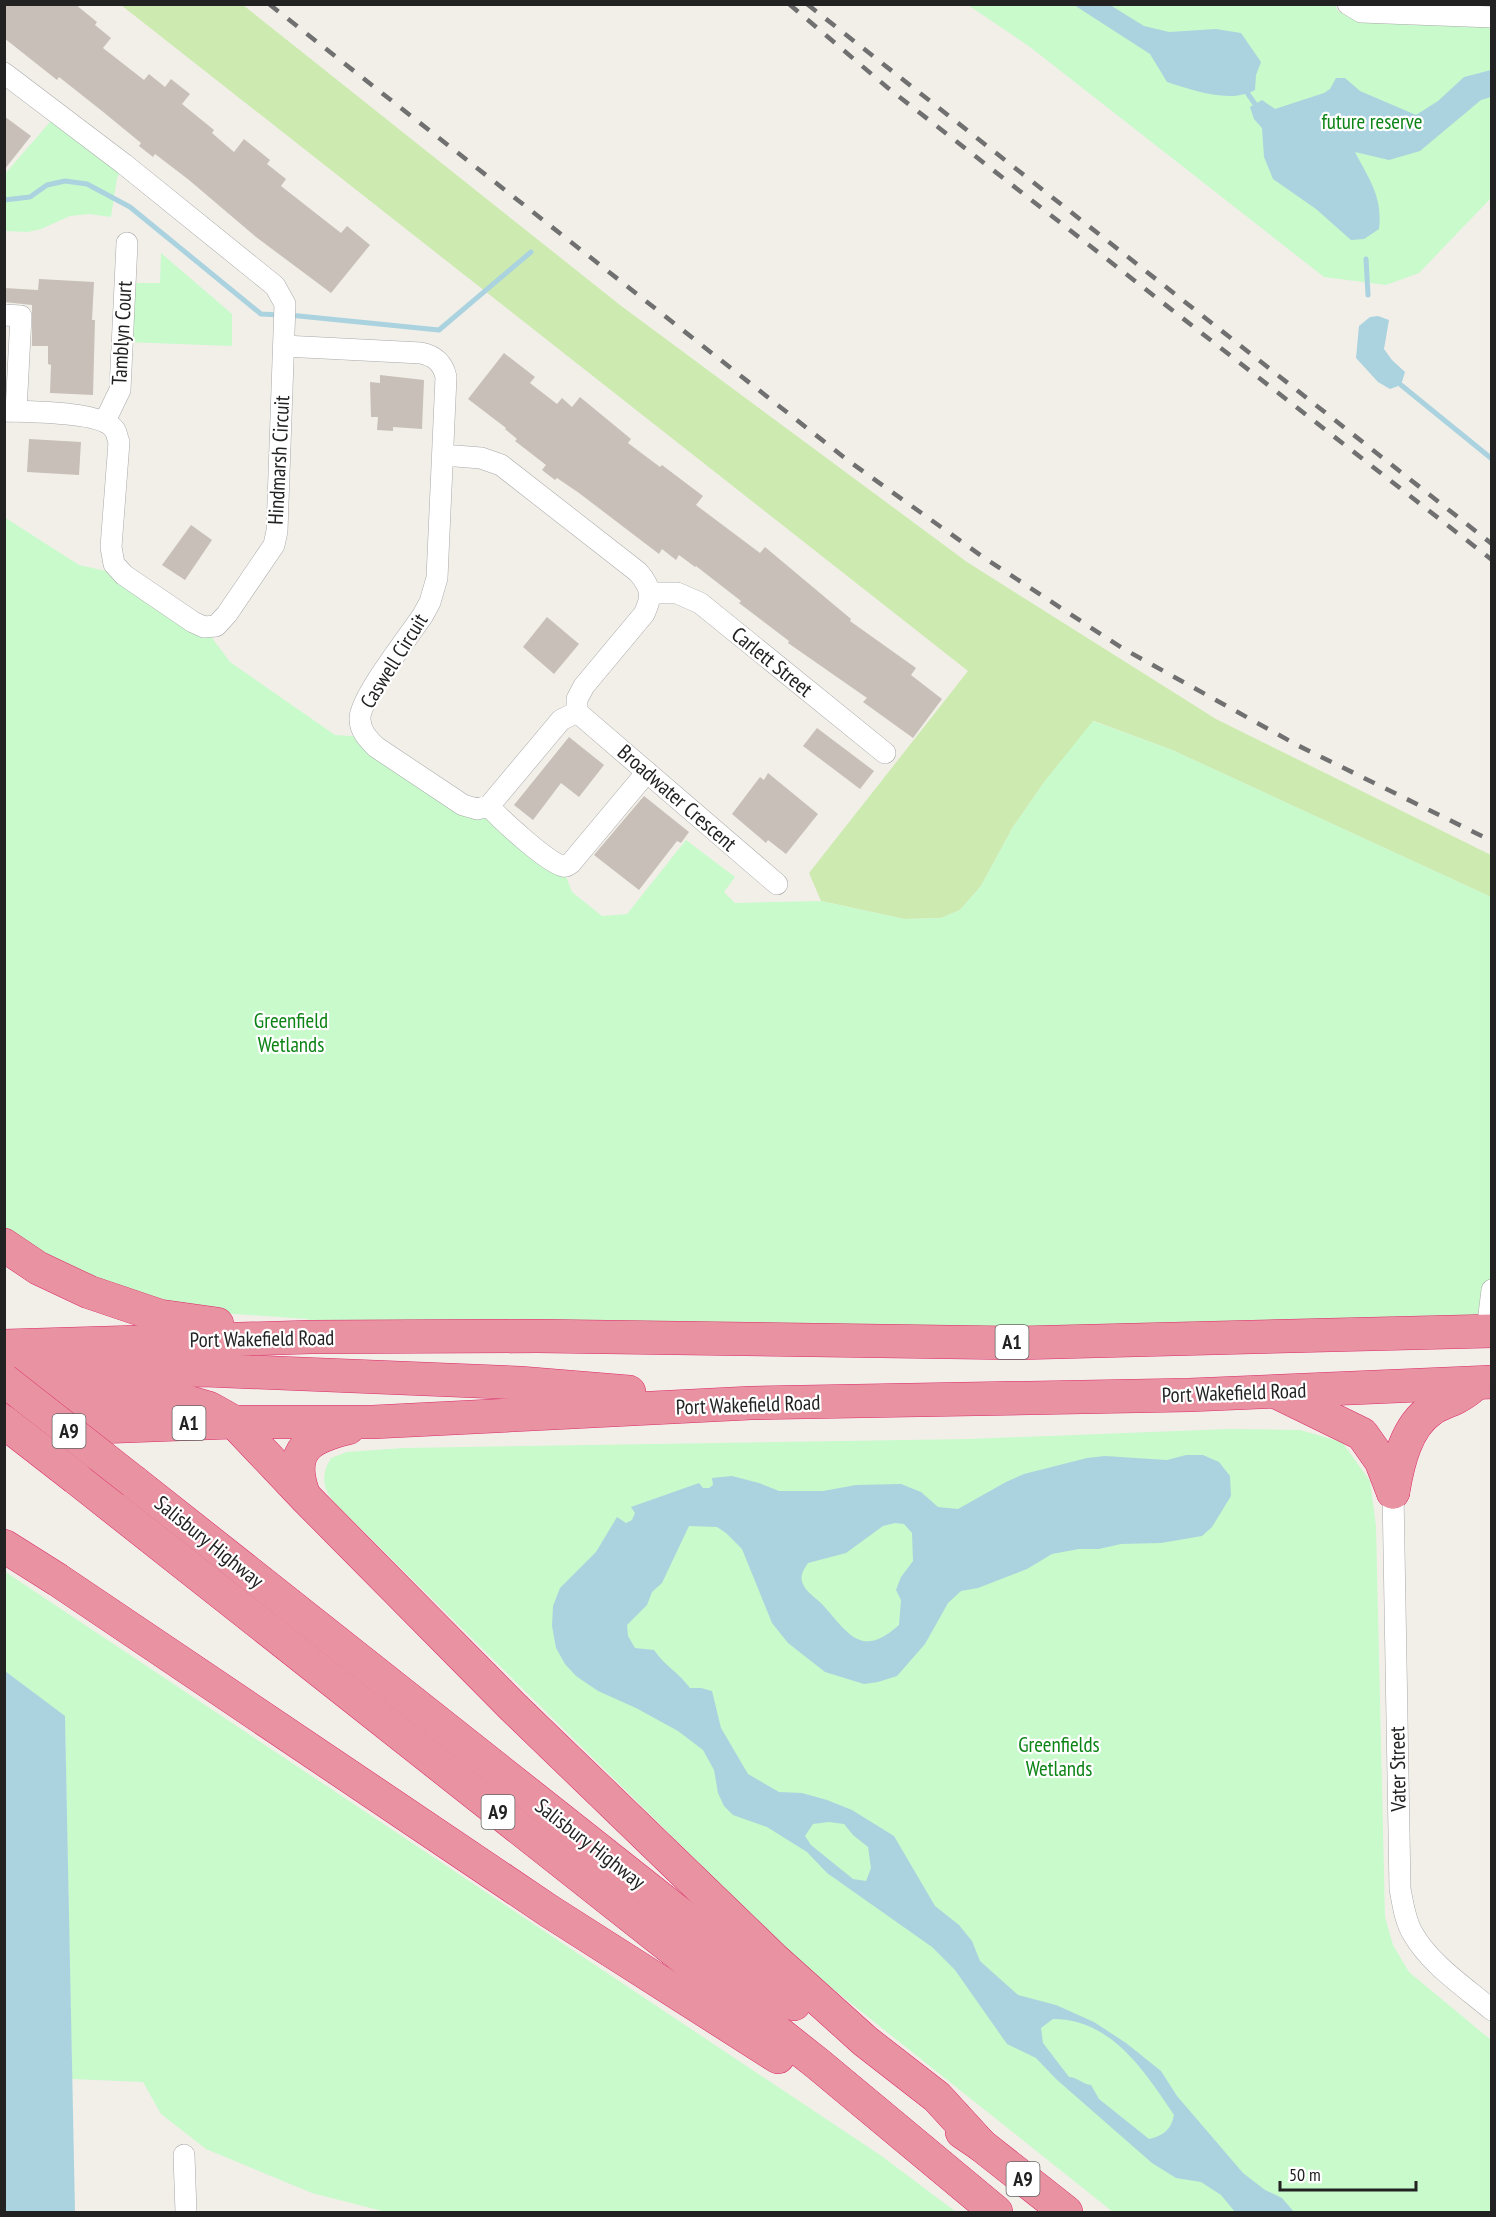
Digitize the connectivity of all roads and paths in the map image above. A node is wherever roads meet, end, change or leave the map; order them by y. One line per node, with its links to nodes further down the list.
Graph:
1 (1348, 4): 2 (street)
2 (1491, 17)
3 (4, 73): 6 (street, Hindmarsh Circuit)
4 (127, 243): 8 (street, Tamblyn Court)
5 (4, 315): 7 (street)
6 (285, 337): 8 (street, Hindmarsh Circuit); 9 (street, Caswell Circuit)
7 (10, 411): 8 (street)
8 (105, 421)
9 (443, 455): 10 (street); 14 (street, Caswell Circuit)
10 (651, 592): 11 (street); 12 (street, Carlett Street)
11 (577, 712): 13 (street, Broadwater Crescent); 14 (street)
12 (885, 753)
13 (647, 772): 14 (street); 15 (street, Broadwater Crescent)
14 (489, 806)
15 (777, 884)
16 (4, 1245): 19 (highway)
17 (1491, 1290): 18 (street)
18 (1489, 1331): 19 (highway, Port Wakefield Road / A1)
19 (311, 1337): 20 (highway, Port Wakefield Road / A1)
20 (4, 1346)
21 (4, 1372): 26 (highway)
22 (4, 1380): 35 (highway, Salisbury Highway / A9, bridge)
23 (1486, 1382): 24 (highway, Port Wakefield Road / A1); 31 (highway)
24 (1277, 1392): 26 (highway, Port Wakefield Road / A1); 31 (highway)
25 (4, 1400): 28 (highway)
26 (751, 1403): 29 (highway, Port Wakefield Road / A1)
27 (4, 1422): 36 (highway, Salisbury Highway / A9, bridge)
28 (234, 1422): 29 (highway, Port Wakefield Road / A1); 30 (highway, Port Wakefield Road / A1); 32 (highway)
29 (373, 1422): 32 (highway)
30 (4, 1430)
31 (1393, 1492): 34 (street, Vater Street)
32 (303, 1493): 35 (highway)
33 (4, 1546): 36 (highway)
34 (1491, 2010)
35 (981, 2145): 40 (highway, Salisbury Highway / A9)
36 (919, 2147): 39 (highway, Salisbury Highway / A9)
37 (184, 2155): 38 (street)
38 (186, 2212)
39 (996, 2212)
40 (1066, 2212)

